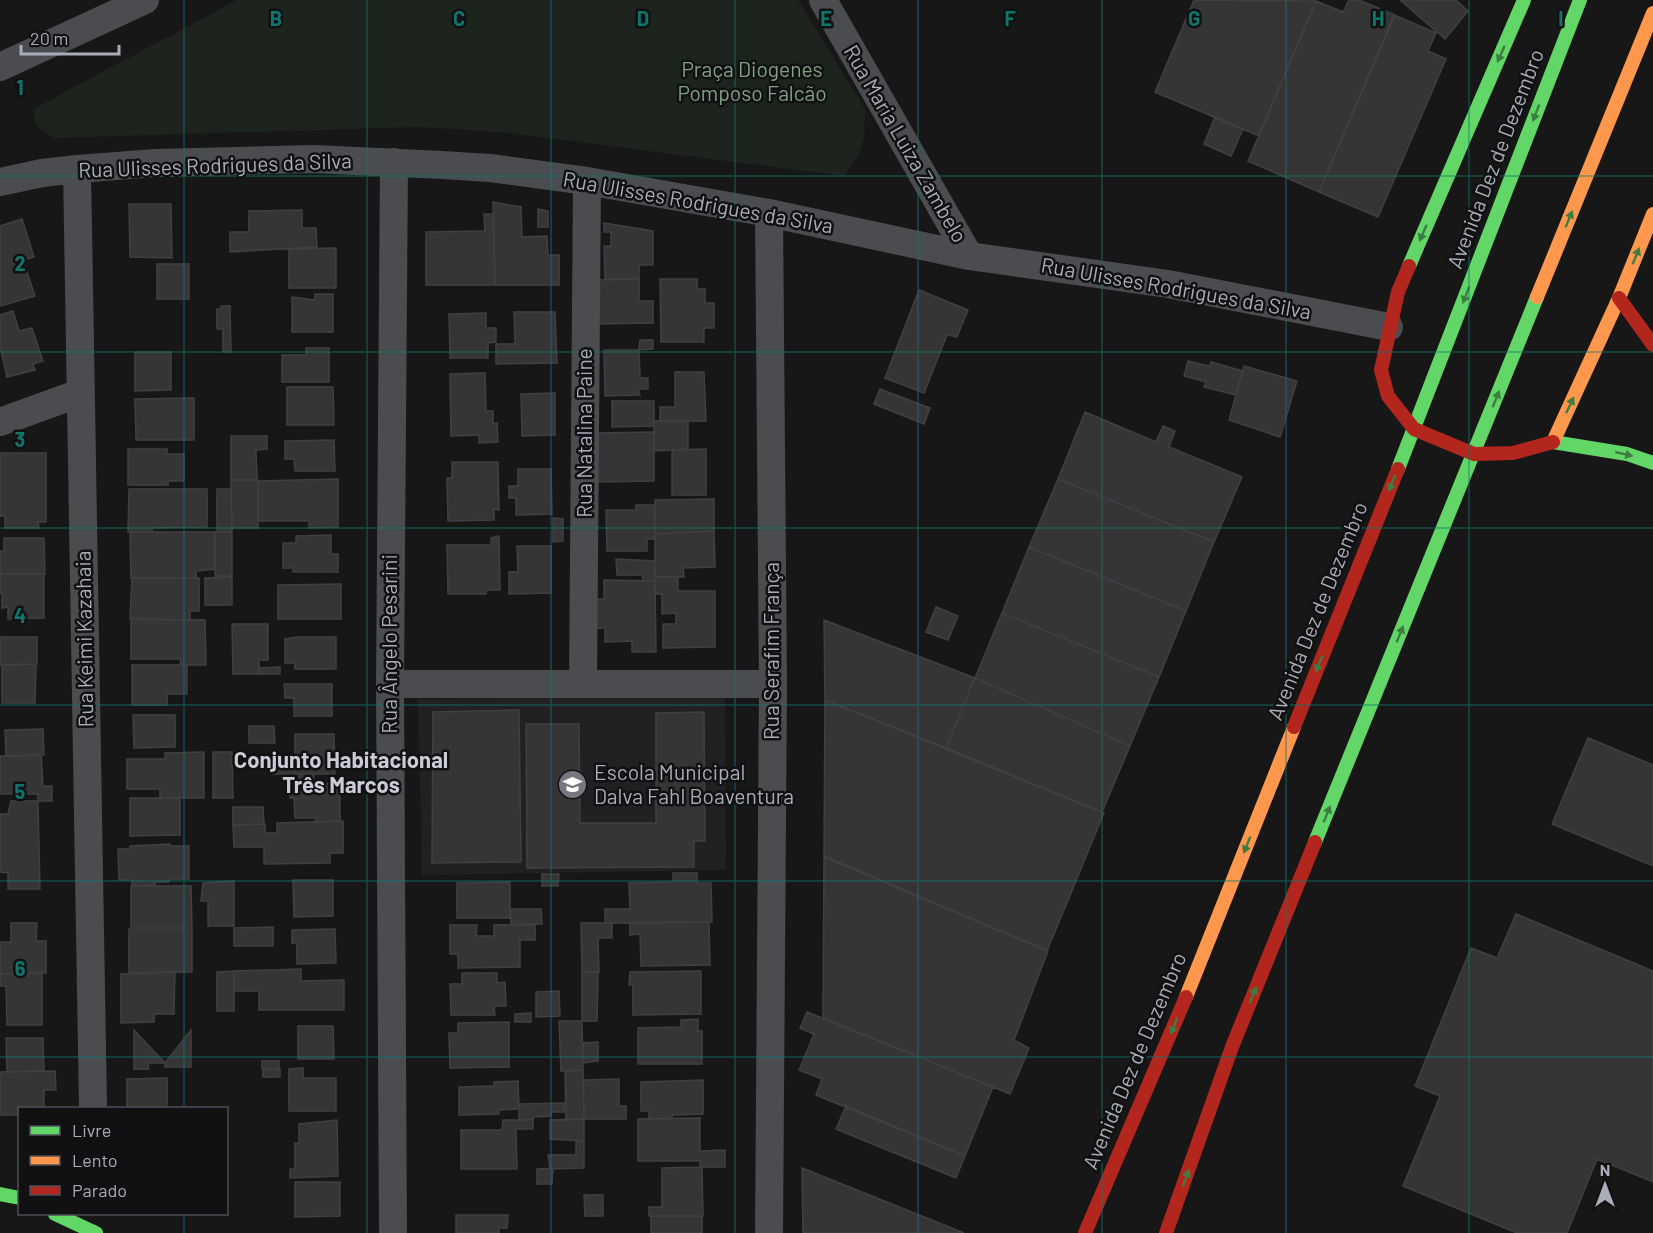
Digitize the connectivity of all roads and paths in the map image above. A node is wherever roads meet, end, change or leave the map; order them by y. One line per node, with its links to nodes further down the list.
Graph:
1 (145, 0): 6 (street)
2 (823, 0): 13 (street, Rua Maria Luiza Zambelo)
3 (1524, 0): 15 (main road, one-way to 15)
4 (1580, 0): 19 (main road, Avenida Dez de Dezembro, one-way to 19)
5 (1653, 13): 21 (main road, one-way to 5)
6 (0, 67)
7 (394, 162): 8 (street, Rua Ulisses Rodrigues da Silva); 9 (street, Rua Ulisses Rodrigues da Silva); 23 (street, Rua Ângelo Pesarini)
8 (77, 170): 10 (street, Rua Ulisses Rodrigues da Silva); 17 (street, Rua Keimi Kazahaia)
9 (586, 181): 11 (street, Rua Ulisses Rodrigues da Silva); 24 (street, Rua Natalina Paine)
10 (0, 182)
11 (770, 213): 13 (street, Rua Ulisses Rodrigues da Silva); 25 (street, Rua Serafim França)
12 (1653, 214): 14 (main road, one-way to 12)
13 (969, 256): 15 (street, Rua Ulisses Rodrigues da Silva)
14 (1620, 298): 16 (main road); 20 (main road, one-way to 14)
15 (1389, 327): 19 (main road)
16 (1653, 345)
17 (80, 393): 18 (street); 26 (street, Rua Keimi Kazahaia)
18 (0, 422)
19 (1414, 429): 21 (main road); 36 (main road, Avenida Dez de Dezembro, one-way to 36)
20 (1552, 442): 21 (main road); 22 (main road, one-way to 22)
21 (1474, 454): 37 (main road, one-way to 21)
22 (1653, 463)
23 (390, 684): 24 (street); 34 (street, Rua Ângelo Pesarini)
24 (583, 684): 25 (street)
25 (773, 684): 35 (street, Rua Serafim França)
26 (93, 1107)
27 (0, 1189): 29 (main road)
28 (0, 1194): 30 (main road)
29 (18, 1197)
30 (18, 1198)
31 (57, 1215): 33 (main road)
32 (95, 1215): 33 (street)
33 (96, 1233)
34 (393, 1233)
35 (770, 1233)
36 (1085, 1233)
37 (1166, 1233)

